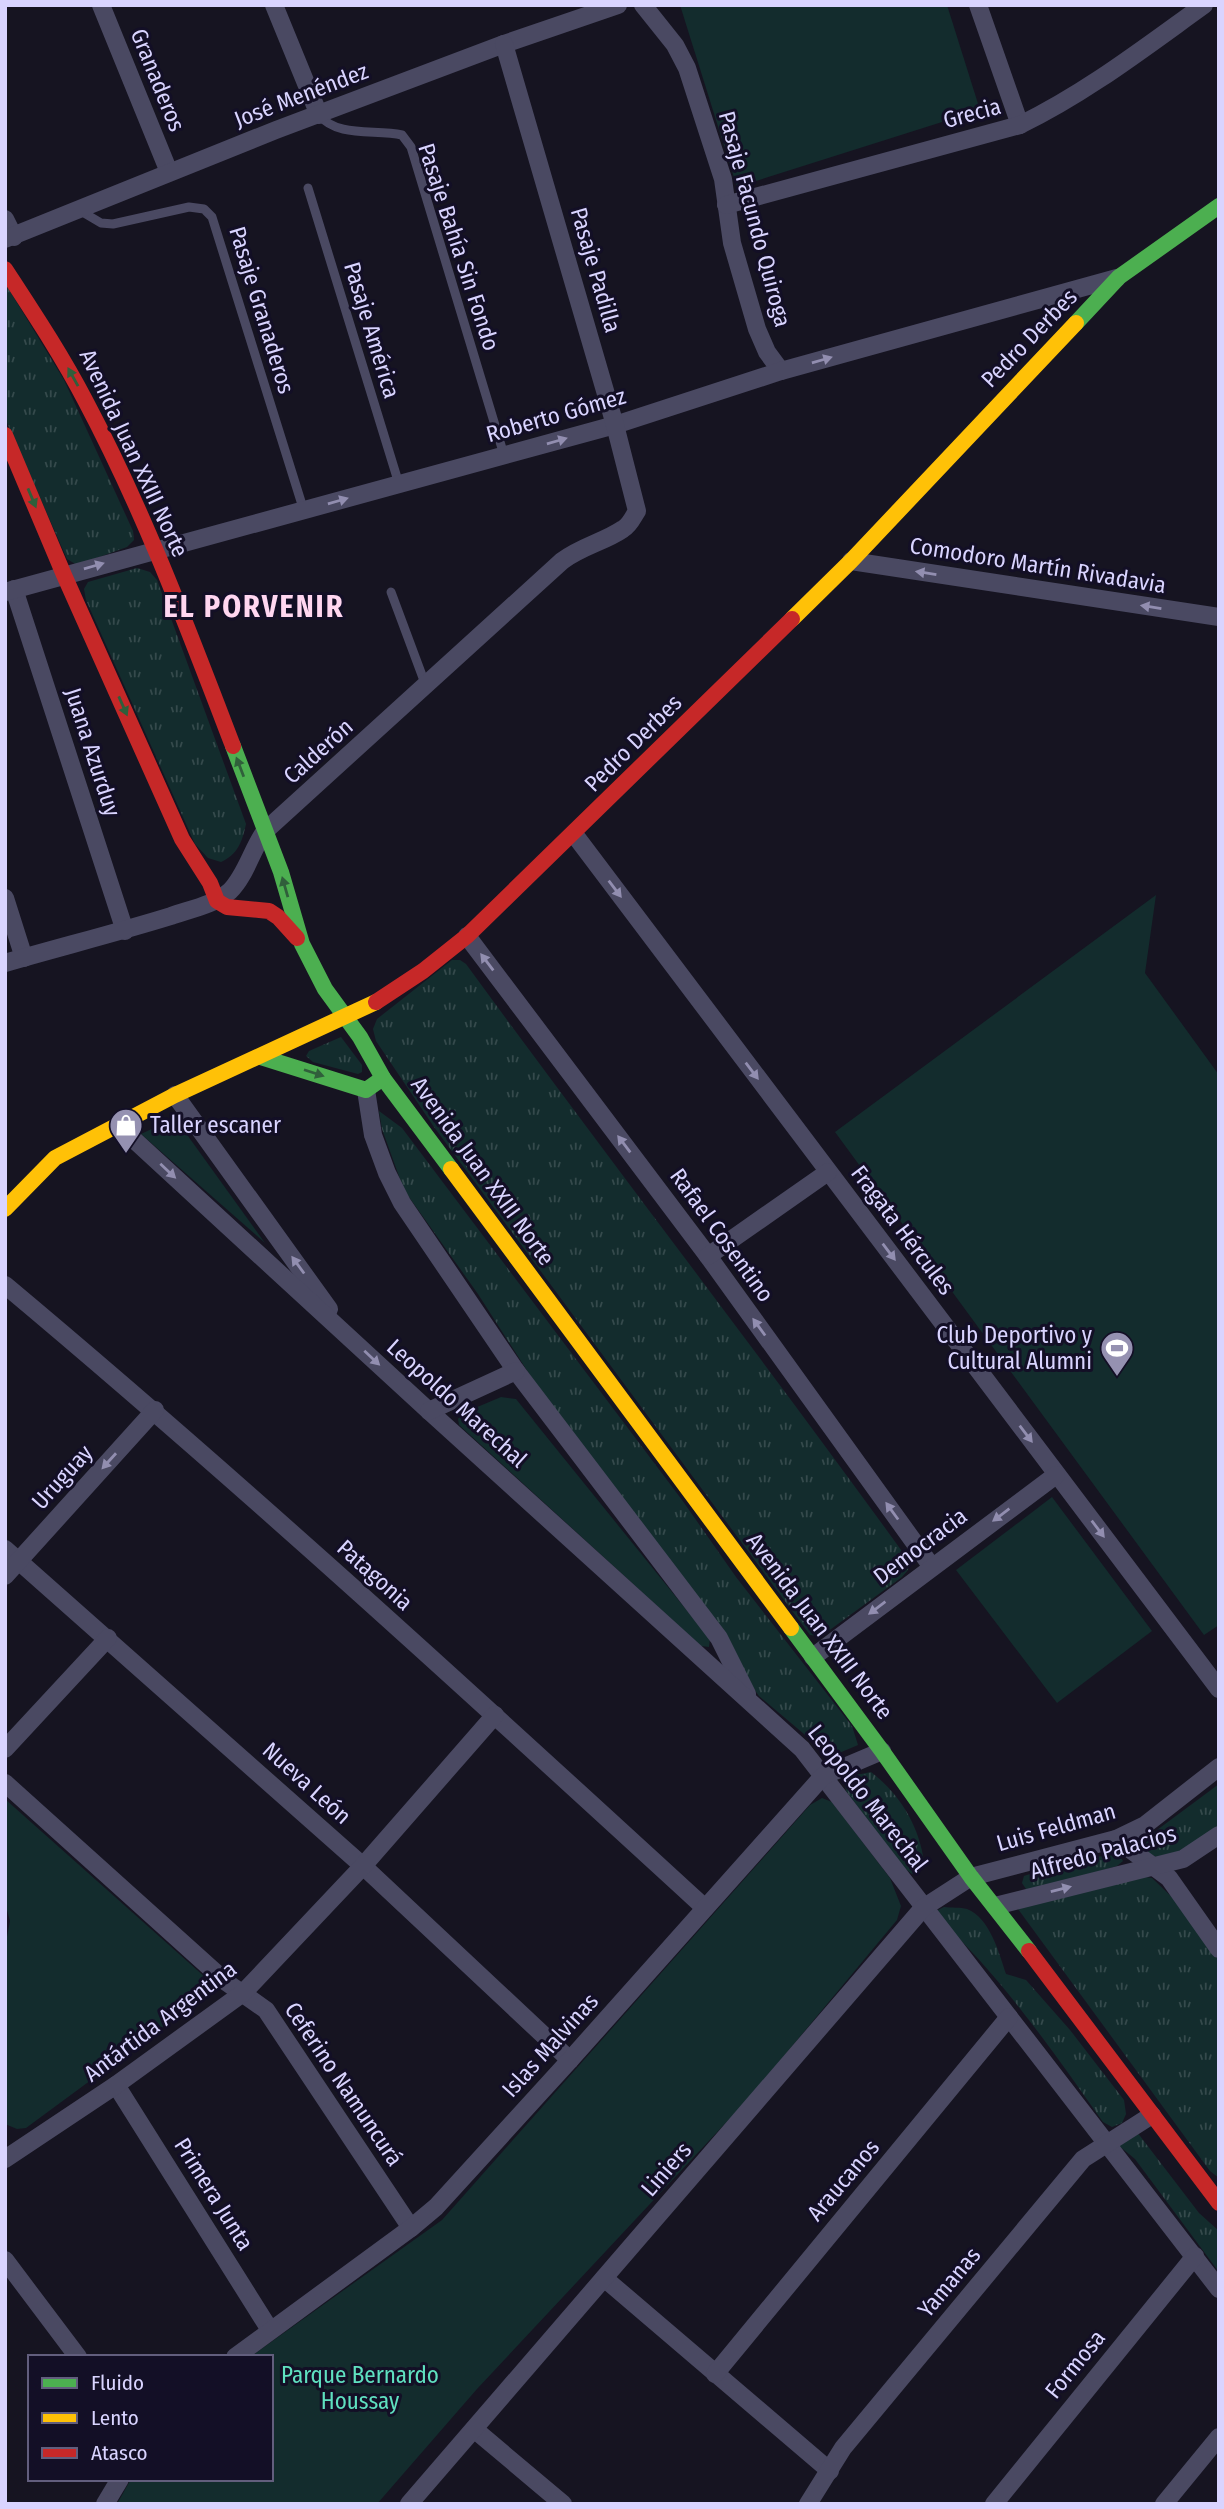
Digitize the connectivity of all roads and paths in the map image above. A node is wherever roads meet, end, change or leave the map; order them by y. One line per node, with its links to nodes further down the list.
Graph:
1 (101, 5): 10 (street, Granaderos)
2 (274, 5): 8 (street)
3 (618, 5): 7 (street, José Menéndez)
4 (643, 5): 12 (street, Pasaje Facundo Quiroga)
5 (978, 5): 9 (street)
6 (1204, 5): 9 (street, Grecia)
7 (504, 44): 8 (street, José Menéndez); 20 (street, Pasaje Padilla)
8 (319, 115): 10 (street, José Menéndez); 22 (lane, Pasaje Bahía Sin Fondo)
9 (1020, 125): 12 (street, Grecia)
10 (169, 172): 14 (street, José Menéndez)
11 (308, 188): 23 (lane, Pasaje América)
12 (726, 205): 19 (street, Pasaje Facundo Quiroga)
13 (1219, 206): 18 (street, Pedro Derbes)
14 (79, 210): 16 (street, José Menéndez); 24 (lane, Pasaje Granaderos)
15 (5, 219): 16 (street)
16 (10, 238)
17 (5, 269): 26 (street, Avenida Juan XXIII Norte, one-way to 17)
18 (1119, 277): 19 (street, Roberto Gómez, one-way to 18); 27 (street, Pedro Derbes)
19 (781, 372): 20 (street, Roberto Gómez)
20 (615, 425): 22 (street, Roberto Gómez, one-way to 20); 25 (street, Pasaje Padilla)
21 (5, 435): 28 (street, one-way to 28)
22 (504, 456): 23 (street, Roberto Gómez)
23 (399, 484): 24 (street, Roberto Gómez, one-way to 23)
24 (304, 511): 26 (street, Roberto Gómez)
25 (637, 511): 32 (street, Calderón)
26 (155, 549): 28 (street, Roberto Gómez, one-way to 26); 33 (street, Avenida Juan XXIII Norte, one-way to 26)
27 (851, 561): 31 (street, Comodoro Martín Rivadavia, one-way to 27); 34 (street, Pedro Derbes)
28 (64, 575): 29 (street, Roberto Gómez); 36 (street, one-way to 36)
29 (10, 590): 37 (street, Juana Azurduy)
30 (391, 592): 32 (lane)
31 (1219, 617)
32 (426, 686): 33 (street, Calderón)
33 (265, 831): 36 (street, Calderón); 39 (street, Avenida Juan XXIII Norte, one-way to 33)
34 (575, 834): 38 (street, Pedro Derbes); 48 (street, Fragata Hércules, one-way to 48)
35 (5, 898): 40 (street)
36 (217, 901): 37 (street, Calderón); 39 (street, Avenida Juan XXIII Norte)
37 (125, 930): 40 (street, Calderón)
38 (467, 936): 42 (street, Pedro Derbes); 50 (street, Rafael Cosentino, one-way to 38)
39 (302, 944): 42 (street, Avenida Juan XXIII Norte)
40 (24, 958): 41 (street, Calderón)
41 (5, 963)
42 (344, 1017): 43 (street, Pedro Derbes); 44 (street, Avenida Juan XXIII Norte)
43 (261, 1057): 45 (street, one-way to 45); 46 (street, Pedro Derbes)
44 (383, 1078): 45 (street, Avenida Juan XXIII Norte); 62 (street, Avenida Juan XXIII Norte)
45 (366, 1090): 53 (street)
46 (175, 1095): 47 (street, Pedro Derbes); 52 (street, Leopoldo Marechal, one-way to 46)
47 (118, 1125): 49 (street, Pedro Derbes); 52 (street, Leopoldo Marechal, one-way to 52)
48 (828, 1172): 50 (street); 56 (street, Fragata Hércules, one-way to 56)
49 (5, 1209)
50 (708, 1256): 59 (street, Rafael Cosentino, one-way to 50)
51 (5, 1285): 54 (street, Patagonia)
52 (352, 1340): 55 (street, Leopoldo Marechal, one-way to 55)
53 (516, 1371): 55 (street); 64 (street)
54 (155, 1410): 58 (street, Uruguay, one-way to 58); 65 (street, Patagonia)
55 (429, 1410): 64 (street, Leopoldo Marechal)
56 (1056, 1475): 59 (street, Democracia, one-way to 59); 63 (street, Fragata Hércules, one-way to 63)
57 (5, 1549): 58 (street, Nueva León)
58 (19, 1562): 60 (street, Uruguay); 61 (street, Nueva León)
59 (932, 1567): 62 (street, Democracia, one-way to 62)
60 (5, 1576)
61 (108, 1637): 66 (street); 74 (street, Nueva León)
62 (813, 1657): 67 (street, Avenida Juan XXIII Norte)
63 (1219, 1689)
64 (752, 1703): 69 (street, Leopoldo Marechal)
65 (495, 1715): 74 (street, Antártida Argentina); 77 (street, Patagonia)
66 (5, 1749)
67 (882, 1751): 69 (street, Islas Malvinas); 75 (street, Avenida Juan XXIII Norte)
68 (1219, 1767): 72 (street, Luis Feldman)
69 (823, 1776): 77 (street, Islas Malvinas); 78 (street, Leopoldo Marechal)
70 (5, 1783): 80 (street, Ceferino Namuncurá)
71 (1219, 1835): 73 (street, Alfredo Palacios)
72 (1116, 1839): 73 (street); 75 (street, Luis Feldman)
73 (1153, 1865): 76 (street, Alfredo Palacios, one-way to 73); 79 (street)
74 (363, 1866): 80 (street, Antártida Argentina); 82 (street, Nueva León)
75 (971, 1877): 76 (street, Avenida Juan XXIII Norte); 78 (street, Liniers)
76 (995, 1906): 84 (street, Avenida Juan XXIII Norte)
77 (705, 1908): 82 (street, Islas Malvinas)
78 (923, 1908): 81 (street, Leopoldo Marechal); 91 (street, Liniers)
79 (1219, 1949)
80 (243, 1993): 83 (street, Antártida Argentina); 88 (street, Ceferino Namuncurá)
81 (1009, 2017): 85 (street, Leopoldo Marechal); 96 (street, Araucanos)
82 (570, 2060): 88 (street, Islas Malvinas)
83 (116, 2085): 86 (street, Antártida Argentina); 93 (street, Primera Junta)
84 (1152, 2115): 85 (street, Yamanas); 87 (street, Avenida Juan XXIII Norte)
85 (1108, 2143): 89 (street, Leopoldo Marechal); 99 (street, Yamanas)
86 (9, 2152)
87 (1217, 2197)
88 (411, 2228): 93 (street, Islas Malvinas)
89 (1195, 2256): 92 (street, Leopoldo Marechal); 105 (street, Formosa)
90 (5, 2260): 94 (street)
91 (604, 2278): 96 (street); 97 (street, Liniers)
92 (1219, 2289)
93 (270, 2330): 95 (street, Islas Malvinas)
94 (76, 2355)
95 (238, 2355)
96 (715, 2374): 99 (street)
97 (474, 2430): 103 (street, Liniers); 104 (street)
98 (1219, 2437): 106 (street)
99 (830, 2471): 101 (street, Yamanas)
100 (119, 2481): 102 (street)
101 (809, 2503)
102 (105, 2504)
103 (409, 2504)
104 (563, 2504)
105 (994, 2504)
106 (1164, 2504)

